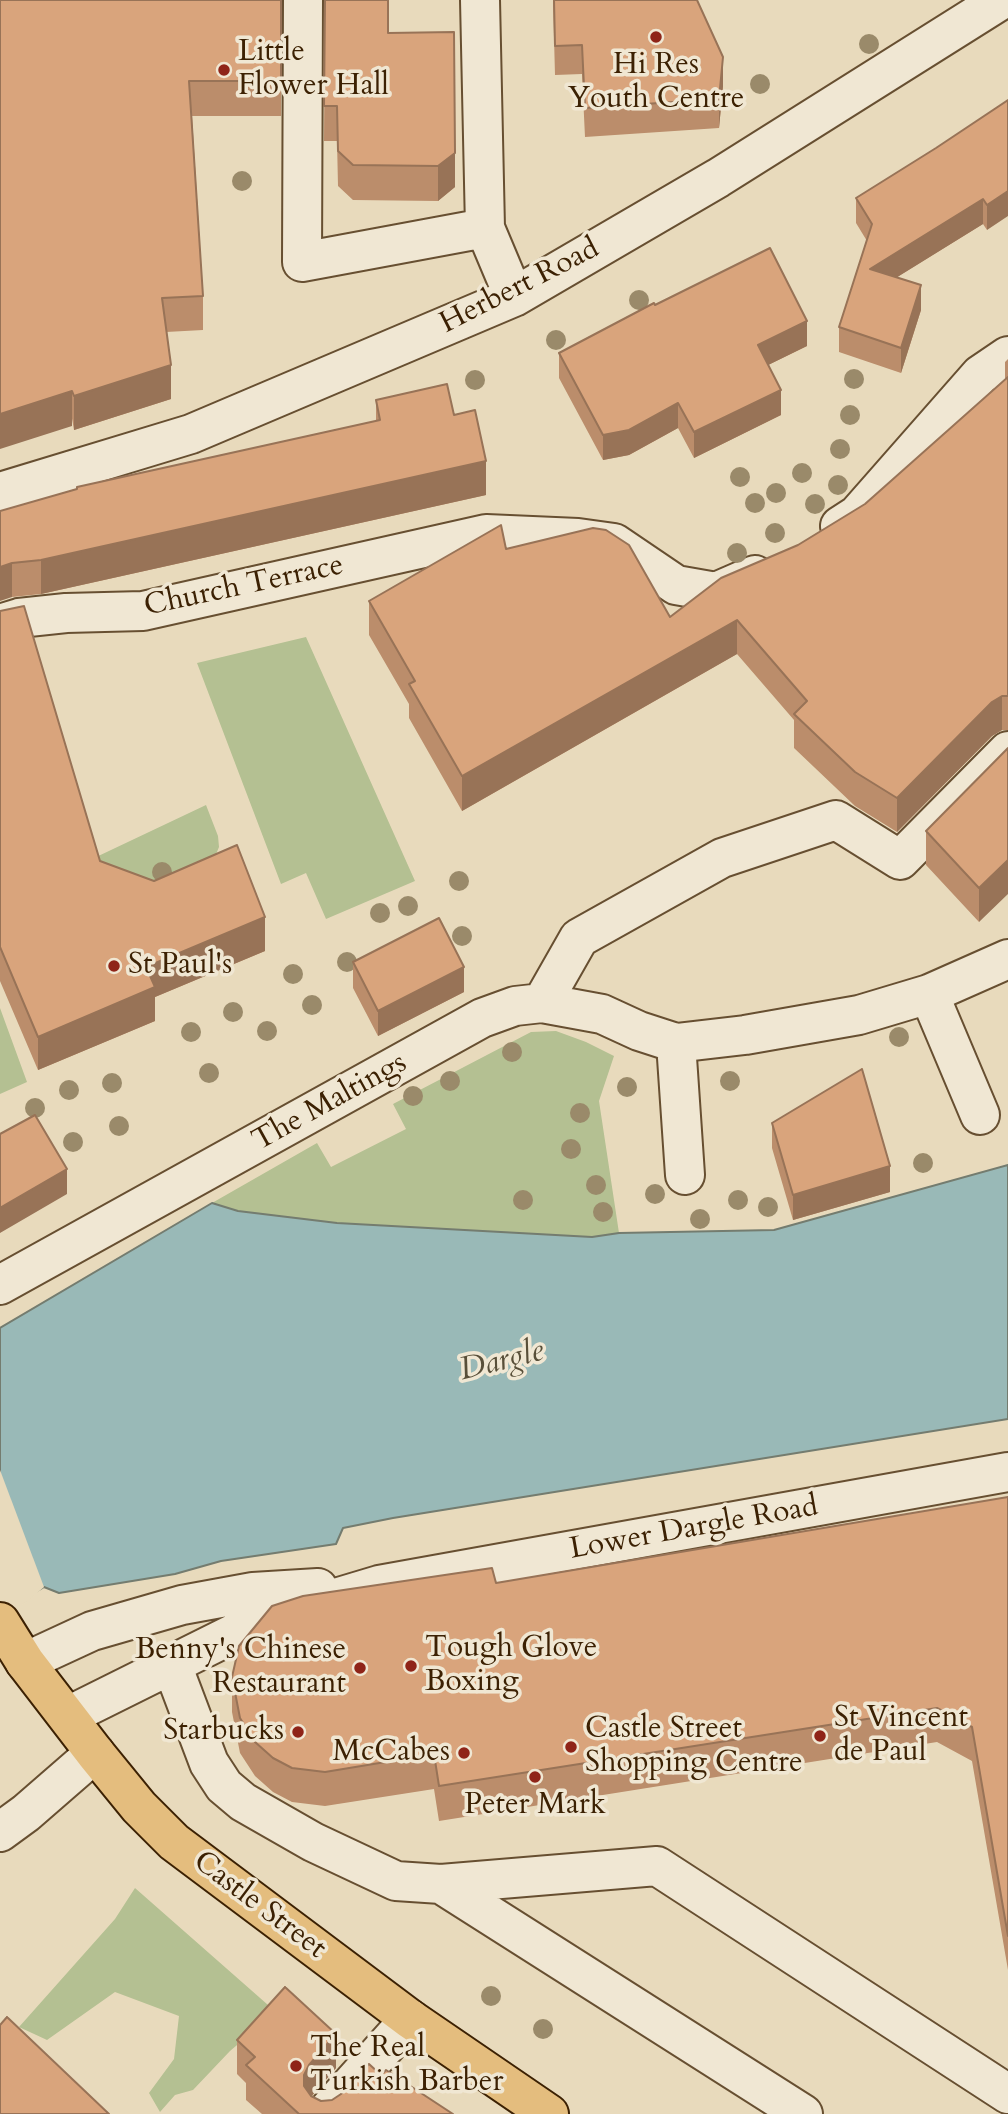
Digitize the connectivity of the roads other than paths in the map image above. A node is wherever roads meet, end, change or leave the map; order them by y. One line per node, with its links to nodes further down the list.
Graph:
1 (303, 0): 4 (street)
2 (480, 0): 4 (street)
3 (1001, 0): 5 (street, Herbert Road)
4 (485, 228): 5 (street)
5 (514, 297): 7 (street, Herbert Road)
6 (1008, 356): 8 (street, Church Terrace)
7 (0, 492)
8 (0, 624)
9 (1008, 751): 12 (street)
10 (1008, 959): 11 (street, The Maltings)
11 (929, 994): 13 (street, The Maltings); 14 (street)
12 (542, 1003): 13 (street, The Maltings); 16 (street, The Maltings)
13 (676, 1042): 15 (street)
14 (980, 1115)
15 (685, 1175)
16 (0, 1285)
17 (1008, 1472): 18 (street, Lower Dargle Road)
18 (379, 1585): 19 (street, Lower Dargle Road); 20 (street, Lower Dargle Road)
19 (10, 1639): 21 (main road, Castle Street)
20 (172, 1665): 21 (street, Lower Dargle Road); 24 (street)
21 (68, 1716): 22 (main road, Castle Street)
22 (96, 1753): 23 (street); 25 (main road, Castle Street)
23 (0, 1832)
24 (441, 1884): 26 (street); 29 (street)
25 (410, 2019): 27 (street); 28 (main road, Castle Street)
26 (1008, 2094)
27 (325, 2114)
28 (549, 2114)
29 (803, 2114)

